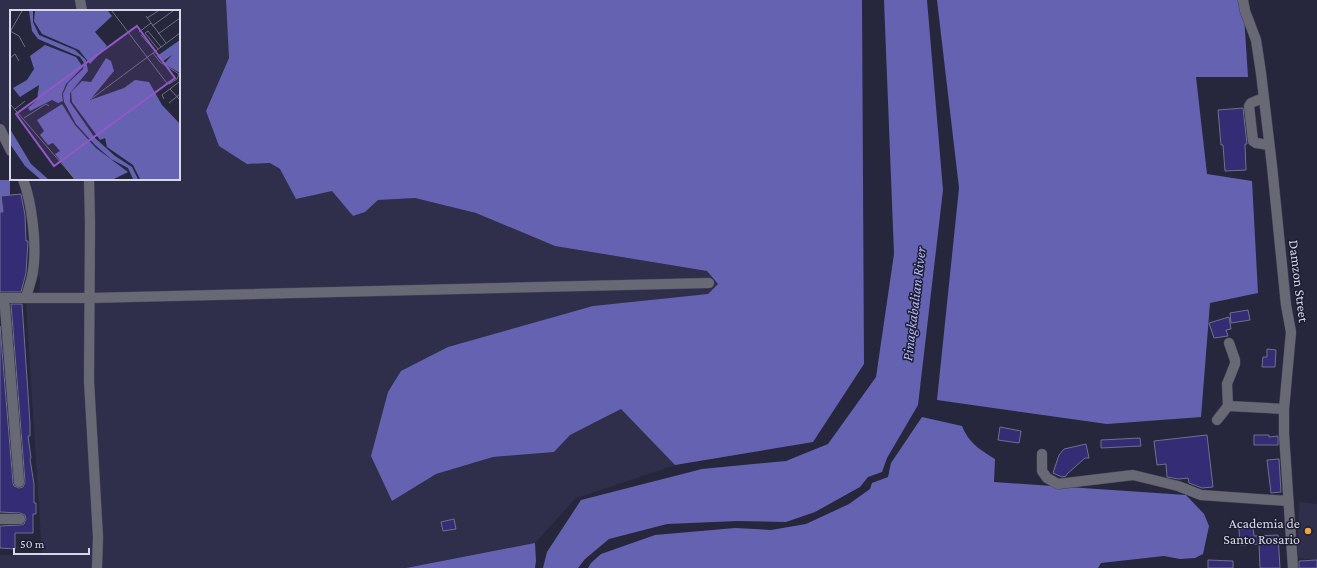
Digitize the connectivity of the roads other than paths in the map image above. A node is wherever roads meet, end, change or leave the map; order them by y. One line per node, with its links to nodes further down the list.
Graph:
1 (80, 0): 3 (street)
2 (1243, 0): 4 (street, Damzon Street)
3 (82, 10)
4 (1264, 98): 6 (street, Damzon Street); 6 (street)
5 (0, 129): 7 (street)
6 (1269, 145): 16 (street, Damzon Street)
7 (10, 149)
8 (23, 180): 12 (street)
9 (88, 180): 13 (street)
10 (709, 283): 13 (street)
11 (2, 298): 12 (street); 19 (street)
12 (26, 298): 13 (street)
13 (90, 298): 23 (street)
14 (1228, 343): 15 (street)
15 (1228, 406): 16 (street); 17 (street)
16 (1284, 409): 20 (street, Damzon Street)
17 (1217, 420)
18 (1042, 454): 20 (street)
19 (19, 482)
20 (1288, 501): 24 (street, Damzon Street)
21 (0, 519): 22 (street)
22 (20, 519)
23 (97, 568)
24 (1293, 568)

